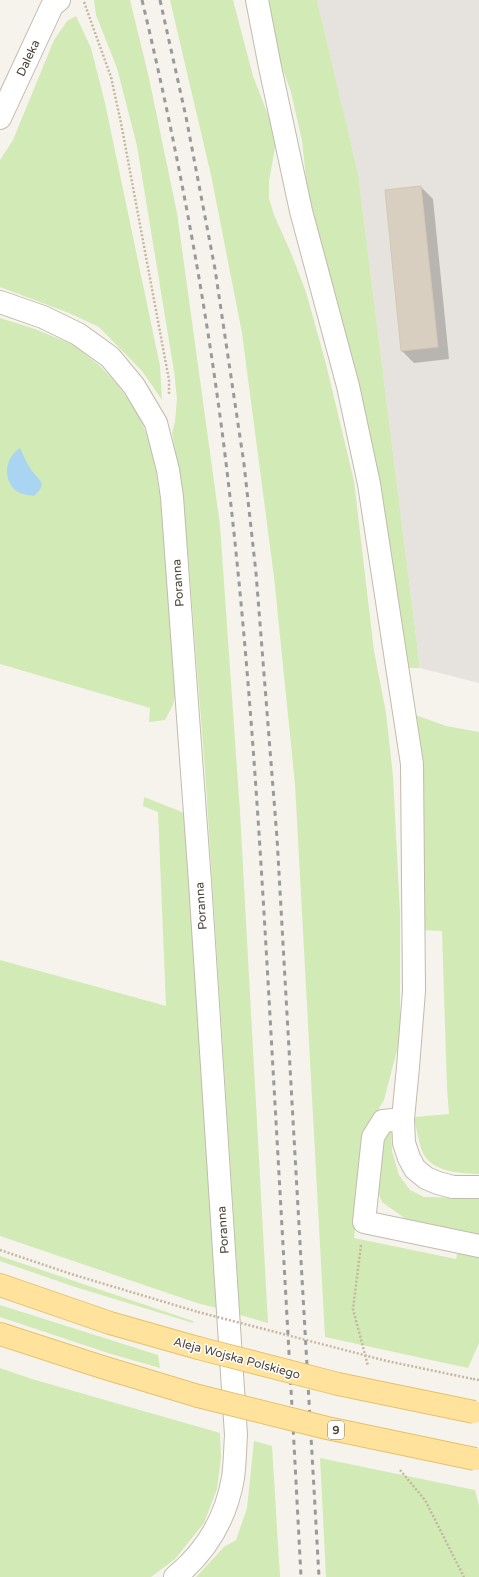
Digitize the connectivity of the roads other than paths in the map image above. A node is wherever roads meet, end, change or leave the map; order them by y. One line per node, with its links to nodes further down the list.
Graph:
1 (59, 0): 3 (street, Daleka)
2 (257, 0): 5 (street)
3 (0, 118)
4 (0, 302): 12 (street, Poranna)
5 (403, 1119): 6 (street); 7 (street)
6 (479, 1187)
7 (479, 1246)
8 (0, 1285): 10 (main road, Aleja Wojska Polskiego, bridge)
9 (0, 1334): 11 (main road, 9, bridge)
10 (477, 1412)
11 (477, 1459)
12 (175, 1577)

